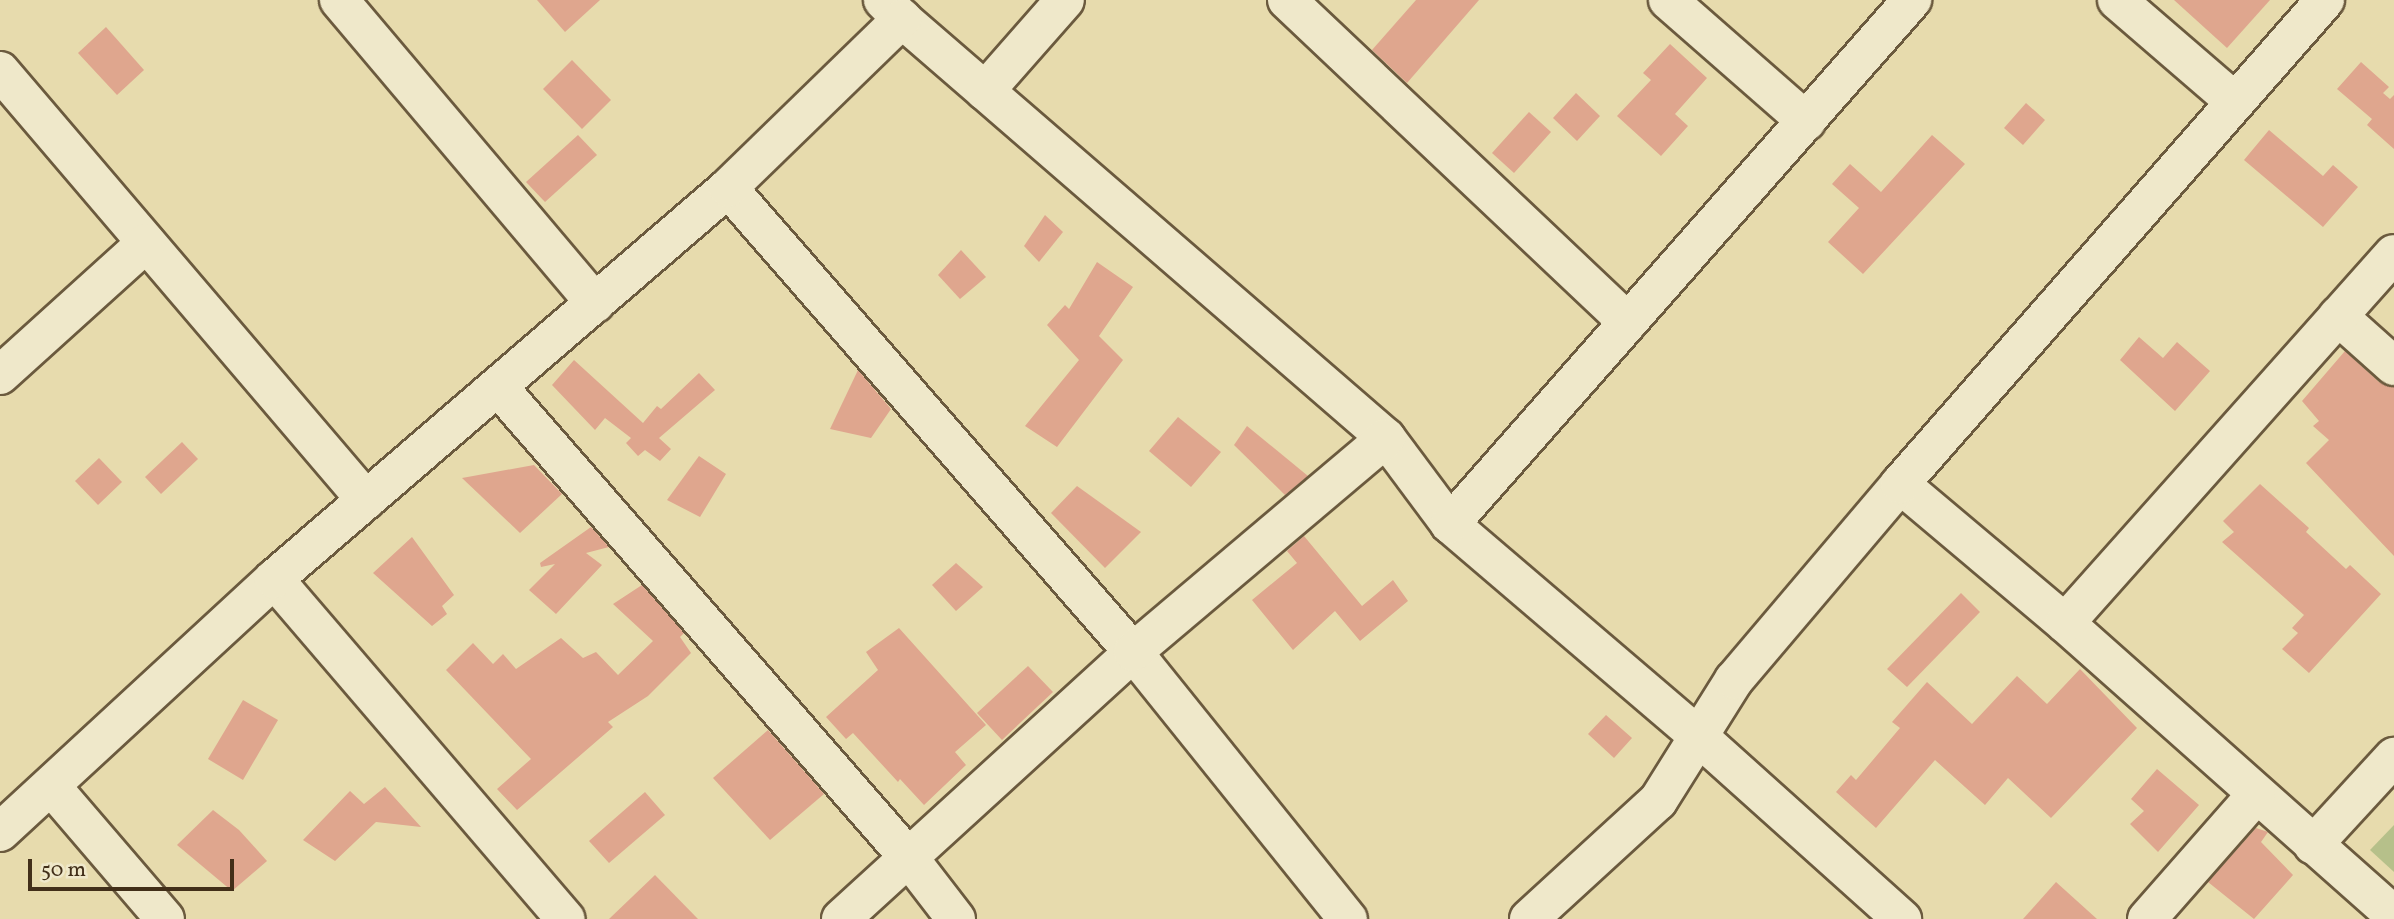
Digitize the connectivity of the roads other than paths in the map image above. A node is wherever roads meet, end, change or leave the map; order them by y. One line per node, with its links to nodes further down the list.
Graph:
1 (339, 0): 16 (street)
2 (1065, 0): 10 (street)
3 (1287, 0): 18 (street)
4 (1668, 0): 12 (street)
5 (1912, 0): 12 (street)
6 (2117, 0): 11 (street)
7 (2325, 0): 11 (street)
8 (892, 10): 10 (street); 13 (street)
9 (0, 71): 14 (street)
10 (985, 91): 22 (street)
11 (2234, 101): 23 (street)
12 (1806, 121): 18 (street)
13 (728, 188): 16 (street); 28 (street)
14 (146, 243): 20 (street); 24 (street)
15 (2394, 254): 17 (street)
16 (595, 303): 21 (street)
17 (2338, 316): 19 (street); 27 (street)
18 (1628, 322): 25 (street)
19 (2394, 366)
20 (0, 375)
21 (499, 388): 24 (street); 35 (street)
22 (1386, 438): 25 (street); 28 (street)
23 (1900, 484): 27 (street); 29 (street)
24 (366, 500): 26 (street)
25 (1450, 524): 29 (street)
26 (274, 579): 31 (street); 38 (street)
27 (2065, 623): 32 (street)
28 (1133, 652): 35 (street); 41 (street)
29 (1699, 737): 42 (street); 43 (street)
30 (2394, 757): 34 (street)
31 (51, 786): 33 (street); 37 (street)
32 (2256, 794): 34 (street); 44 (street)
33 (0, 832)
34 (2314, 845): 36 (street)
35 (909, 858): 39 (street); 40 (street)
36 (2394, 915)
37 (165, 919)
38 (565, 919)
39 (841, 919)
40 (957, 919)
41 (1348, 919)
42 (1528, 919)
43 (1902, 919)
44 (2147, 919)

